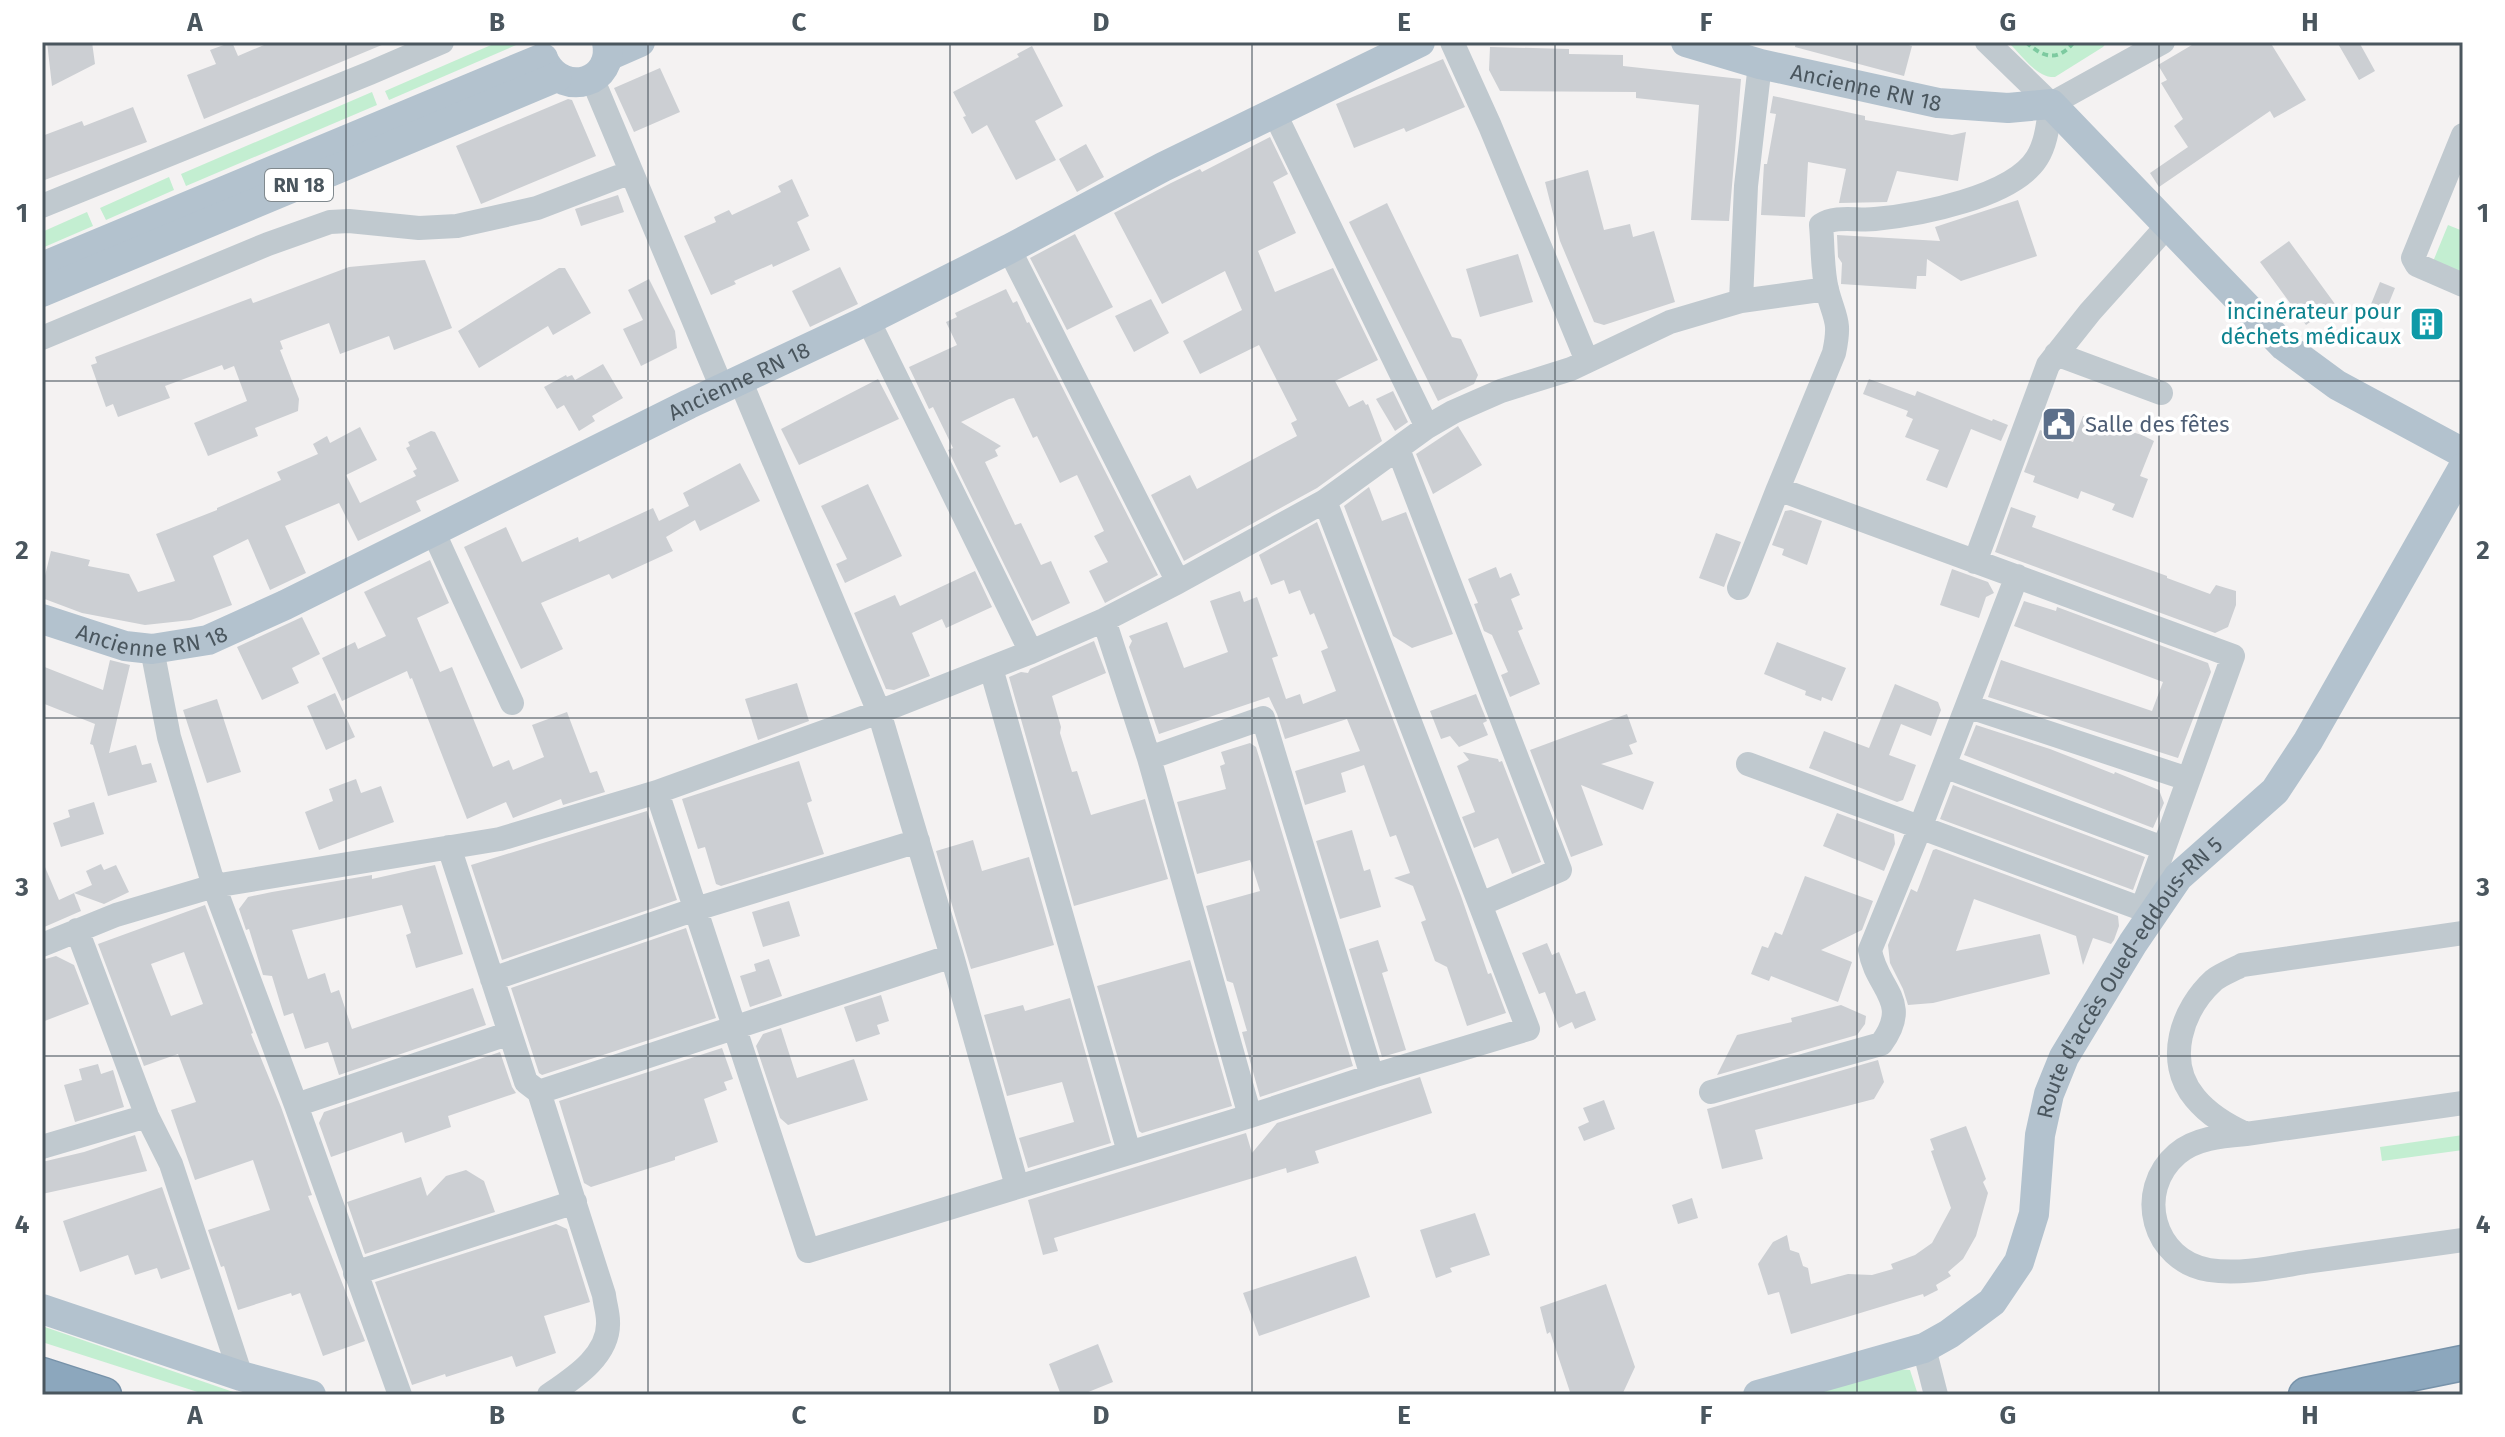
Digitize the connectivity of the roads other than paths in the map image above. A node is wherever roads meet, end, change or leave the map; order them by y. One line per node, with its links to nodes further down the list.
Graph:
1 (442, 42): 15 (street)
2 (640, 42): 9 (main road)
3 (1420, 42): 12 (main road, Ancienne RN 18)
4 (1452, 42): 26 (street)
5 (1686, 42): 10 (main road, Ancienne RN 18)
6 (1987, 42): 11 (street)
7 (2154, 44): 11 (street)
8 (548, 59): 9 (main road); 18 (main road, RN 18); 21 (main road, RN 18)
9 (602, 59): 14 (street)
10 (1760, 64): 11 (main road, Ancienne RN 18); 22 (street)
11 (2051, 104): 16 (main road); 20 (street)
12 (1274, 112): 17 (main road, Ancienne RN 18); 29 (street)
13 (2463, 135): 19 (street)
14 (631, 172): 24 (street); 27 (street)
15 (42, 206)
16 (2168, 225): 25 (street); 31 (main road)
17 (1009, 249): 23 (main road, Ancienne RN 18); 38 (street)
18 (42, 267)
19 (2463, 285)
20 (1827, 289): 22 (street); 33 (street)
21 (42, 292)
22 (1741, 301): 26 (street)
23 (868, 320): 27 (main road, Ancienne RN 18); 43 (street)
24 (42, 338)
25 (2056, 354): 28 (street); 36 (street)
26 (1587, 361): 29 (street)
27 (731, 384): 35 (main road, Ancienne RN 18); 47 (street)
28 (2161, 393)
29 (1427, 427): 30 (street)
30 (1398, 449): 34 (street); 58 (street)
31 (2463, 453)
32 (2463, 468): 60 (main road, Route d'accès Oued-eddous-RN 5)
33 (1778, 489): 36 (street); 39 (street)
34 (1325, 501): 38 (street); 58 (street)
35 (433, 531): 42 (main road, Ancienne RN 18); 45 (street)
36 (1975, 562): 37 (street)
37 (2017, 576): 46 (street); 51 (street)
38 (1178, 582): 41 (street)
39 (1739, 588)
40 (42, 619): 42 (main road, Ancienne RN 18)
41 (1104, 620): 43 (street); 48 (street)
42 (152, 649): 57 (street)
43 (1031, 652): 44 (street)
44 (991, 668): 47 (street); 77 (street)
45 (512, 703)
46 (1967, 706): 50 (street); 51 (street)
47 (879, 712): 52 (street); 54 (street)
48 (1149, 758): 68 (street); 74 (street)
49 (1748, 764): 53 (street)
50 (1944, 766): 53 (street); 56 (street)
51 (2188, 779): 56 (street)
52 (657, 792): 55 (street); 59 (street)
53 (1920, 828): 60 (street); 70 (street)
54 (918, 841): 59 (street); 64 (street)
55 (449, 847): 57 (street); 65 (street)
56 (2163, 848): 60 (street)
57 (214, 886): 61 (street); 72 (street)
58 (1481, 904): 68 (street)
59 (696, 909): 65 (street); 66 (street)
60 (2147, 911): 83 (main road, Route d'accès Oued-eddous-RN 5)
61 (77, 930): 63 (street); 73 (street)
62 (2463, 933): 75 (street)
63 (42, 945)
64 (952, 956): 66 (street); 78 (street)
65 (492, 979): 67 (street)
66 (736, 1029): 69 (street); 78 (street)
67 (510, 1033): 69 (street); 72 (street)
68 (1372, 1076): 74 (street)
69 (539, 1092): 79 (street)
70 (1711, 1092)
71 (2463, 1103): 75 (street)
72 (296, 1105): 81 (street)
73 (147, 1116): 76 (street); 86 (street)
74 (1250, 1116): 77 (street)
75 (2246, 1134): 80 (street)
76 (42, 1147)
77 (1129, 1152): 78 (street)
78 (1017, 1186)
79 (575, 1202): 81 (street); 90 (street)
80 (2463, 1240)
81 (355, 1273): 89 (street)
82 (42, 1309): 86 (main road)
83 (1924, 1348): 91 (main road, Route d'accès Oued-eddous-RN 5); 92 (street)
84 (2463, 1363): 93 (highway)
85 (42, 1375): 87 (highway)
86 (241, 1376): 88 (main road)
87 (104, 1395)
88 (311, 1395)
89 (400, 1395)
90 (549, 1395)
91 (1758, 1395)
92 (1936, 1395)
93 (2306, 1395)

